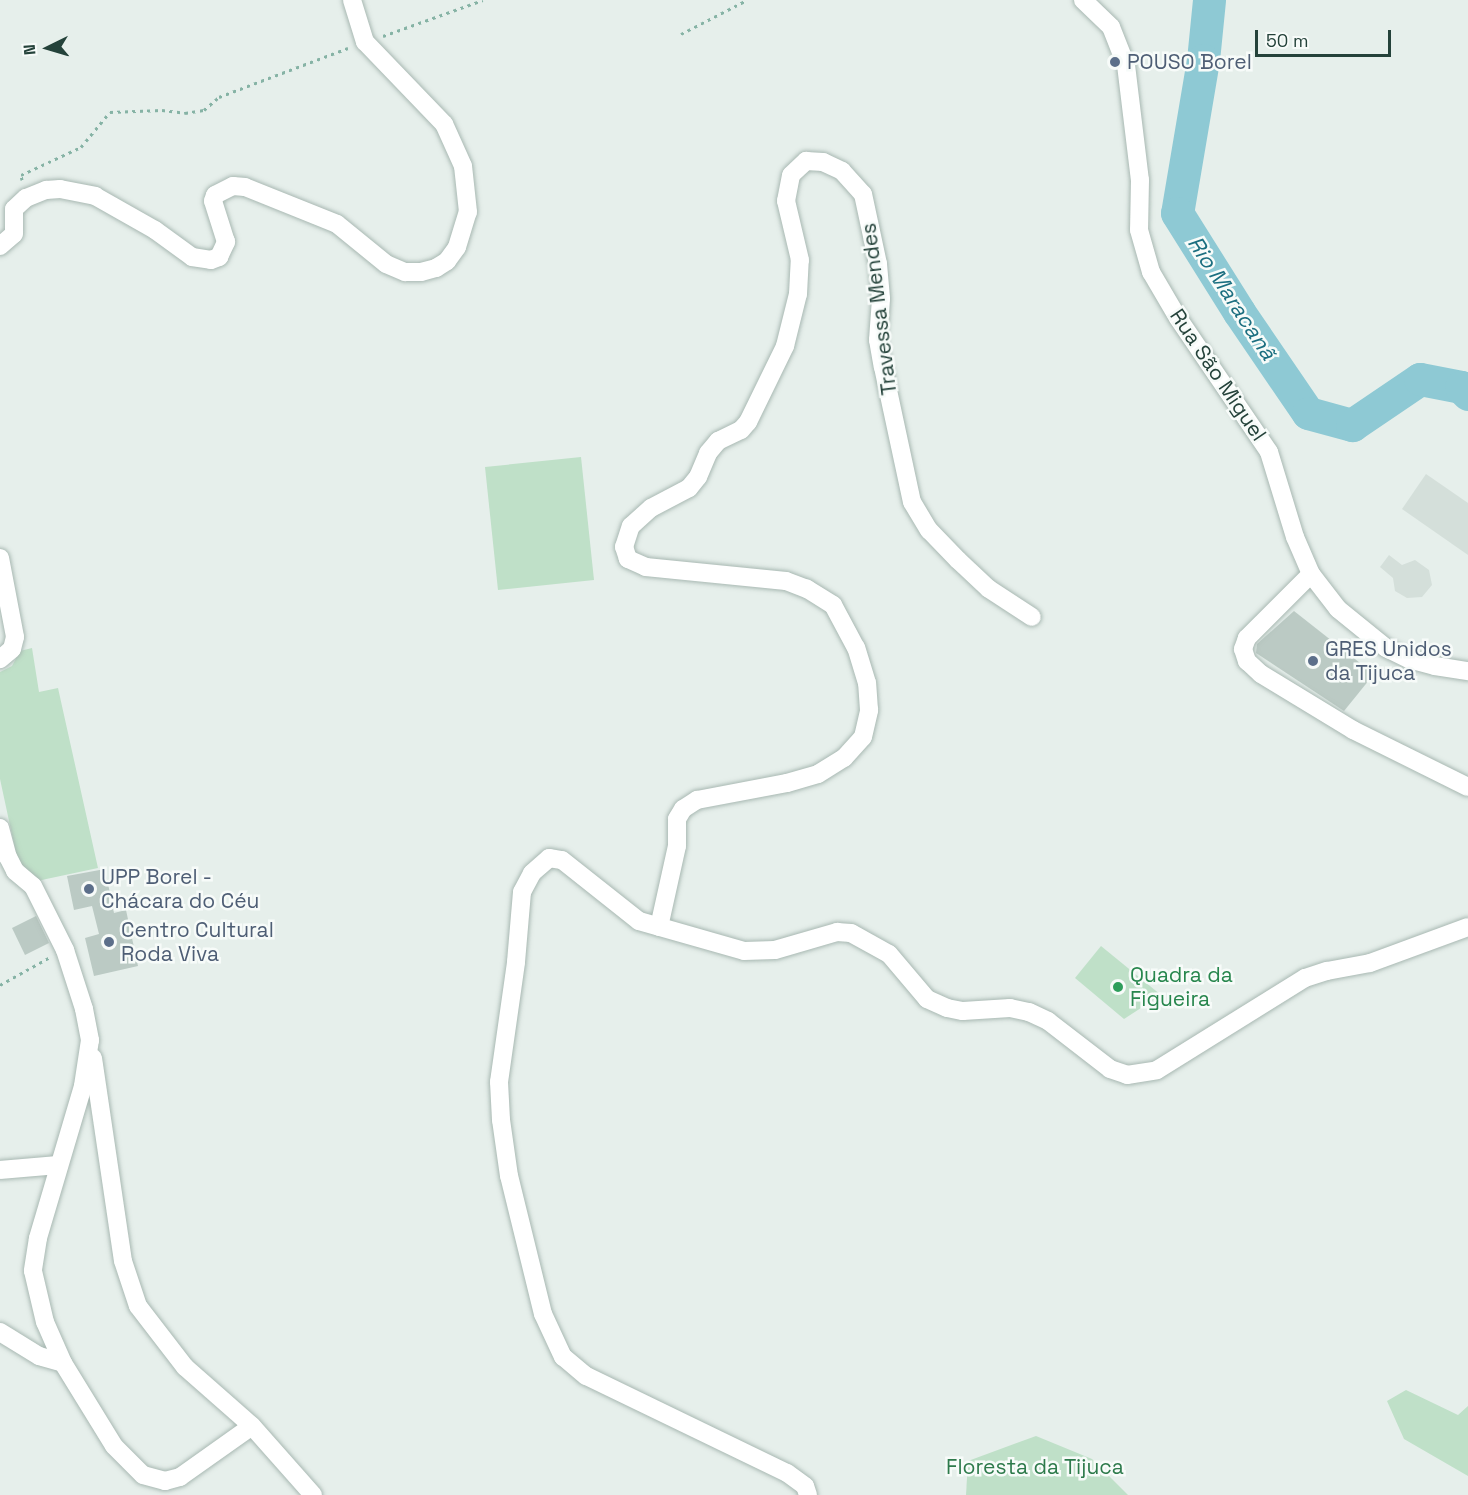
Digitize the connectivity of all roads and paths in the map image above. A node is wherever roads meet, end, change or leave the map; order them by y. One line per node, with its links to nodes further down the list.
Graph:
1 (352, 0): 6 (street)
2 (483, 0): 6 (path)
3 (747, 0): 5 (path)
4 (1083, 0): 10 (street, Rua São Miguel)
5 (681, 34)
6 (365, 42): 7 (path); 7 (street)
7 (26, 198): 8 (street)
8 (0, 246)
9 (0, 558): 12 (street)
10 (1311, 574): 13 (street, Rua São Miguel); 14 (street)
11 (1032, 617): 16 (street, Travessa Mendes)
12 (0, 659)
13 (1468, 670)
14 (1468, 787)
15 (0, 828): 18 (street)
16 (659, 927): 17 (street); 27 (street)
17 (1468, 927)
18 (65, 950): 19 (path); 20 (street)
19 (0, 985)
20 (90, 1040): 21 (street); 25 (street)
21 (58, 1165): 22 (street); 24 (street)
22 (0, 1170)
23 (0, 1332): 24 (street)
24 (63, 1363): 25 (street)
25 (252, 1426): 26 (street)
26 (307, 1491)
27 (808, 1495)

